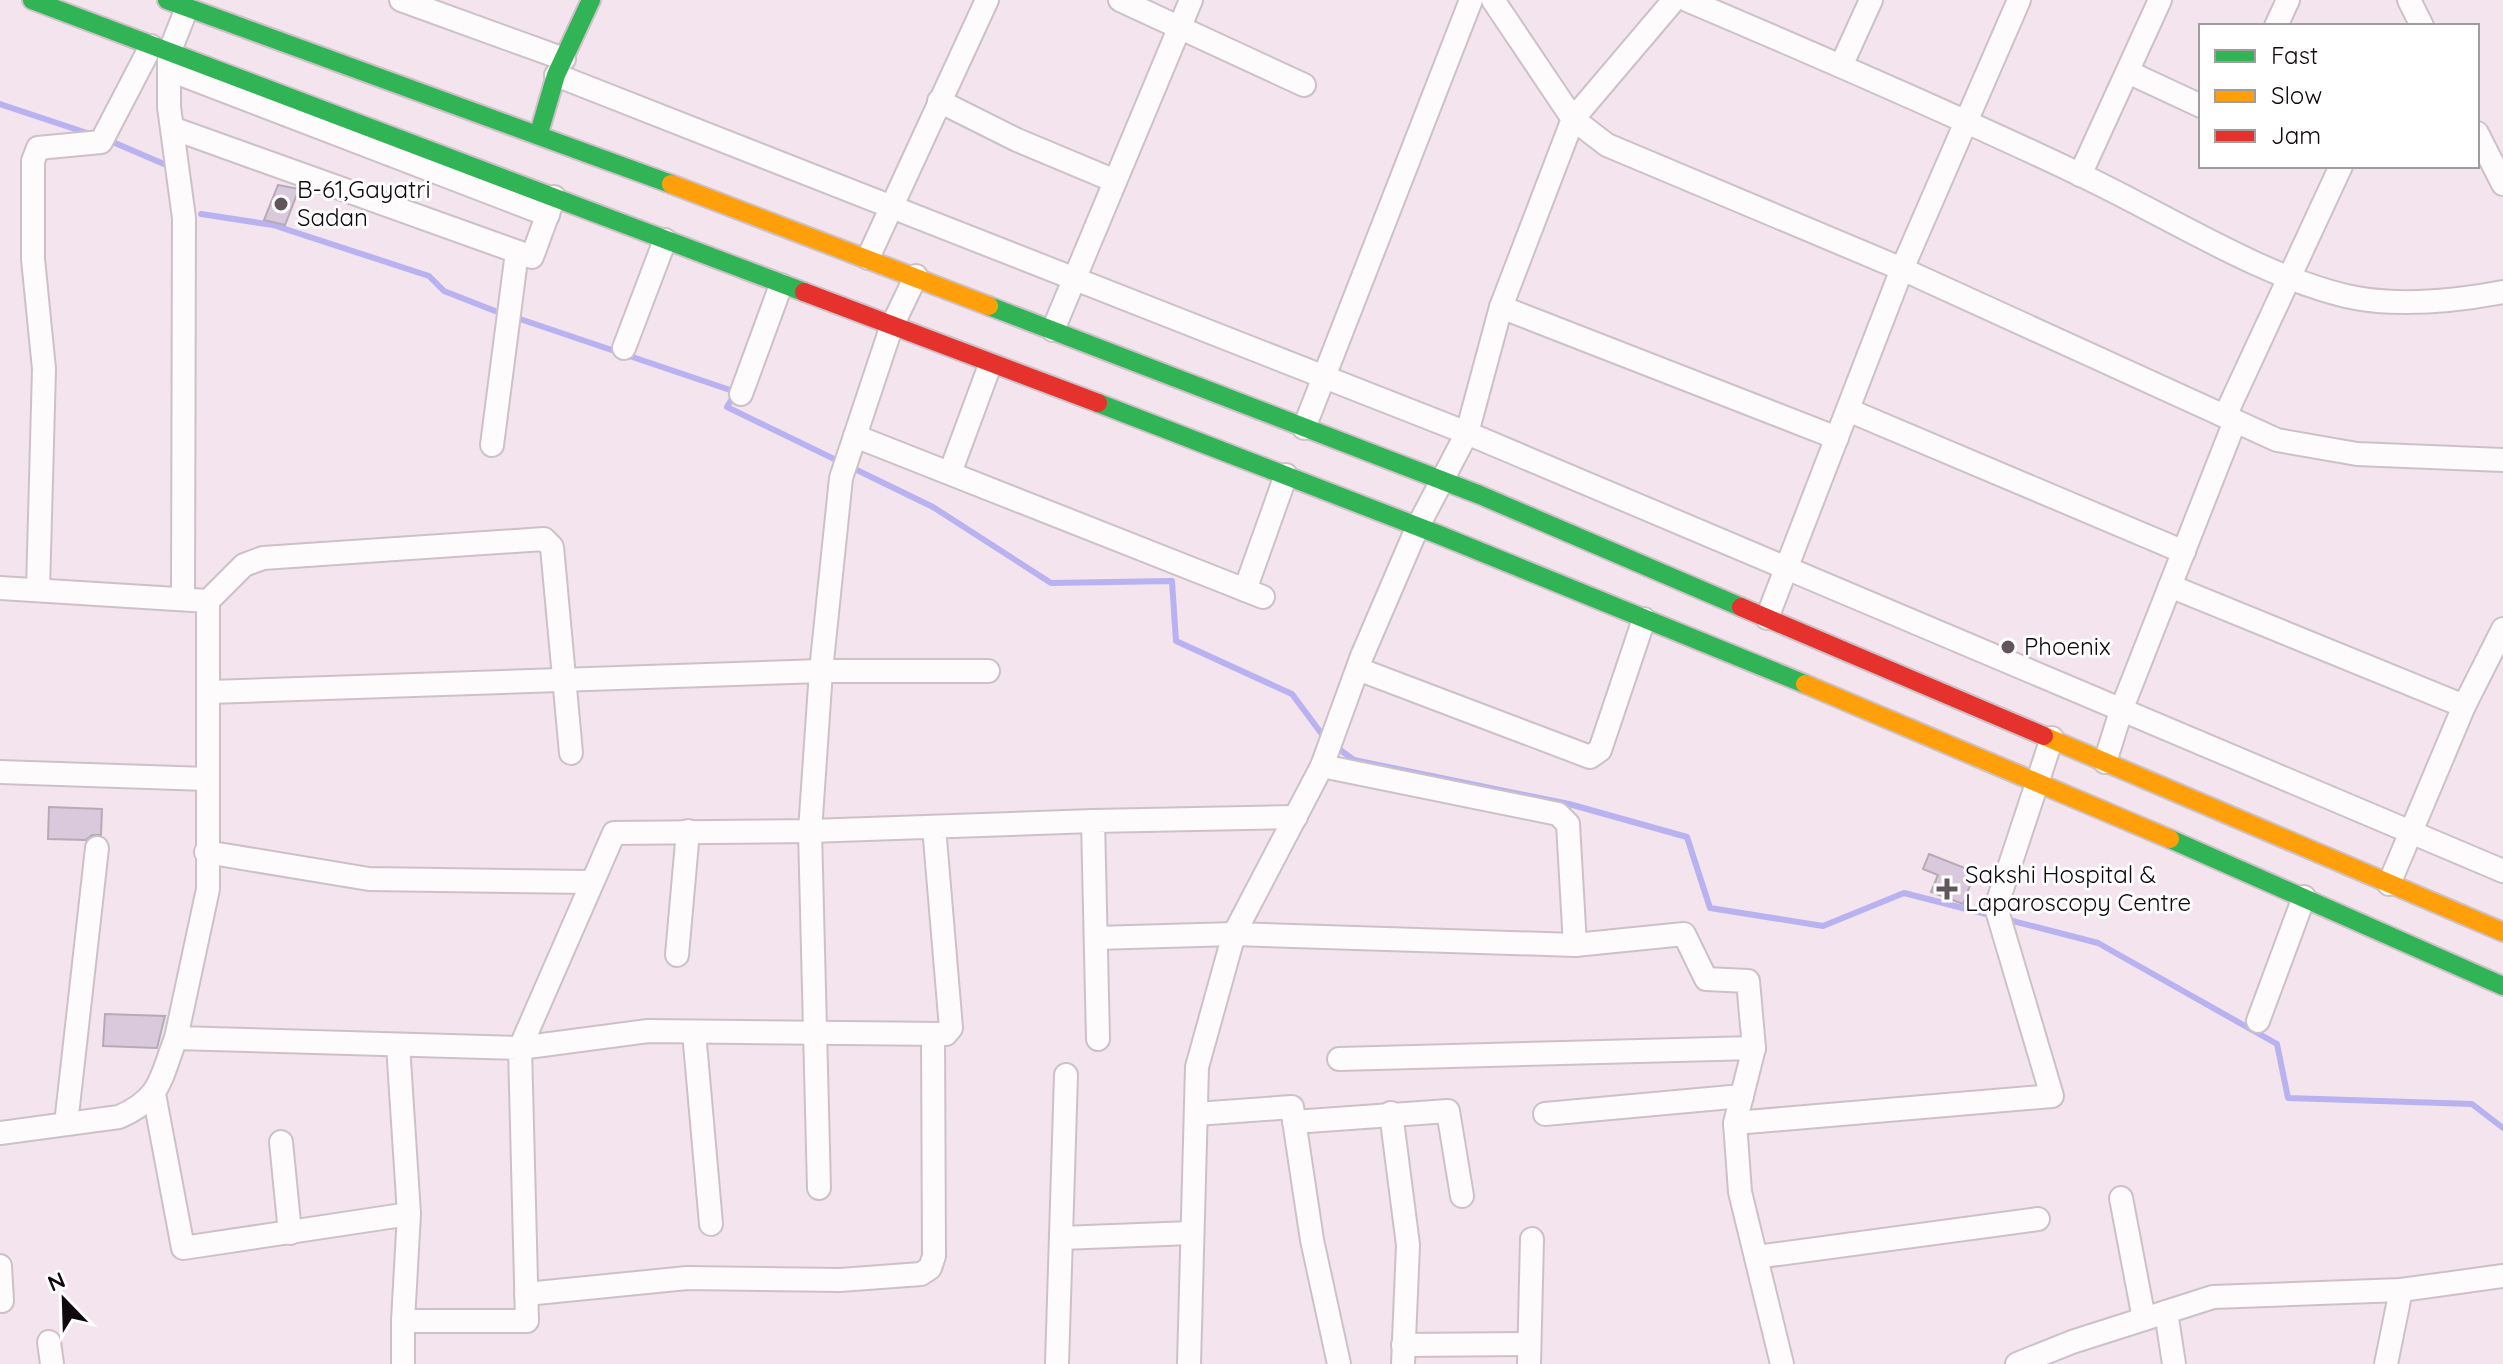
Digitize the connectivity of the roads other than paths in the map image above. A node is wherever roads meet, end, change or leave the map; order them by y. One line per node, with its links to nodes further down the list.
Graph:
1 (32, 0): 20 (main road)
2 (401, 0): 22 (street)
3 (591, 0): 22 (main road)
4 (987, 0): 25 (street)
5 (1120, 0): 19 (street)
6 (1191, 0): 19 (street)
7 (1471, 0): 52 (street)
8 (1493, 0): 27 (street)
9 (1674, 0): 27 (street)
10 (1687, 0): 21 (street)
11 (1871, 0): 21 (street)
12 (2019, 0): 28 (street)
13 (2160, 0): 23 (street)
14 (2288, 0): 17 (street)
15 (2409, 0): 18 (street)
16 (177, 4): 20 (street); 30 (main road)
17 (2277, 24)
18 (2421, 24)
19 (1180, 26): 24 (street); 34 (street)
20 (163, 56): 29 (street); 37 (street); 70 (street)
21 (1841, 66): 28 (street)
22 (560, 67): 30 (main road); 36 (street)
23 (2128, 72): 26 (street); 33 (street)
24 (1304, 85)
25 (939, 101): 34 (street); 36 (street)
26 (2199, 105)
27 (1573, 119): 41 (street); 47 (street)
28 (1965, 123): 33 (street); 41 (street)
29 (172, 128): 39 (street); 71 (street)
30 (539, 133): 40 (main road)
31 (2479, 137): 35 (street)
32 (2336, 168): 44 (street)
33 (2080, 175): 44 (street)
34 (1115, 181): 43 (street)
35 (2503, 184)
36 (890, 205): 40 (street); 43 (street)
37 (551, 206): 38 (main road); 39 (street)
38 (665, 240): 45 (main road); 50 (street)
39 (517, 252): 60 (street)
40 (868, 258): 42 (main road)
41 (1902, 269): 54 (street); 55 (street)
42 (916, 276): 48 (street); 49 (main road)
43 (1075, 278): 49 (street); 52 (street)
44 (2290, 278): 46 (street); 55 (street)
45 (781, 285): 48 (main road); 53 (street)
46 (2503, 292)
47 (1501, 307): 57 (street); 59 (street)
48 (891, 328): 51 (main road); 58 (street)
49 (1053, 330): 56 (main road)
50 (624, 348)
51 (990, 365): 62 (street); 63 (main road)
52 (1325, 376): 56 (street); 57 (street)
53 (741, 394)
54 (1848, 410): 59 (street); 66 (street)
55 (2230, 418): 61 (street); 66 (street)
56 (1304, 428): 64 (main road)
57 (1467, 433): 64 (street); 67 (street)
58 (855, 436): 62 (street); 77 (street)
59 (1837, 438): 67 (street)
60 (492, 445)
61 (2503, 462)
62 (950, 473): 63 (street)
63 (1286, 475): 65 (main road)
64 (1440, 480): 65 (street); 73 (main road)
65 (1417, 528): 74 (main road); 76 (street)
66 (2184, 552): 68 (street)
67 (1788, 568): 73 (street); 82 (street)
68 (2170, 586): 81 (street); 82 (street)
69 (0, 588): 70 (street)
70 (38, 590): 71 (street)
71 (183, 598): 72 (street)
72 (208, 601): 79 (street); 80 (street)
73 (1767, 618): 83 (main road)
74 (1644, 619): 76 (street); 89 (main road)
75 (2503, 629): 81 (street)
76 (1358, 669): 86 (street)
77 (821, 671): 78 (street); 79 (street); 94 (street)
78 (988, 671)
79 (563, 680): 80 (street); 84 (street)
80 (209, 692): 88 (street)
81 (2464, 706): 95 (street)
82 (2122, 708): 85 (street); 95 (street)
83 (2052, 738): 85 (main road); 89 (street)
84 (571, 753)
85 (2105, 762): 100 (main road)
86 (1322, 766): 90 (street); 105 (street)
87 (0, 772): 88 (street)
88 (207, 779): 97 (street)
89 (2035, 783): 101 (main road); 125 (street)
90 (1296, 817): 91 (street); 103 (street)
91 (1093, 821): 92 (street); 104 (street)
92 (934, 827): 94 (street); 111 (street)
93 (688, 831): 94 (street); 99 (street); 106 (street)
94 (810, 831): 110 (street)
95 (2410, 831): 98 (street); 100 (street)
96 (97, 848): 126 (street)
97 (206, 852): 99 (street); 112 (street)
98 (2503, 871)
99 (591, 882): 115 (street)
100 (2389, 884): 102 (main road)
101 (2304, 897): 107 (main road); 108 (street)
102 (2503, 932)
103 (1234, 934): 104 (street); 105 (street); 122 (street)
104 (1096, 938): 113 (street)
105 (1575, 945): 116 (street)
106 (677, 955)
107 (2503, 986)
108 (2258, 1021)
109 (694, 1032): 110 (street); 115 (street); 134 (street)
110 (816, 1034): 111 (street); 129 (street)
111 (933, 1034): 143 (street)
112 (176, 1038): 114 (street); 119 (street)
113 (1098, 1039)
114 (398, 1045): 115 (street); 132 (street)
115 (520, 1048): 143 (street)
116 (1754, 1048): 117 (street); 120 (street)
117 (1339, 1059)
118 (1066, 1075): 137 (street)
119 (154, 1094): 126 (street); 135 (street)
120 (1742, 1096): 123 (street); 125 (street)
121 (1391, 1113): 124 (street); 130 (street); 148 (street)
122 (1196, 1114): 124 (street); 136 (street)
123 (1545, 1114)
124 (1294, 1122): 154 (street)
125 (1735, 1123): 139 (street)
126 (66, 1124): 127 (street)
127 (0, 1133)
128 (281, 1142): 135 (street)
129 (819, 1188)
130 (1462, 1196)
131 (2121, 1198): 146 (street)
132 (409, 1214): 135 (street); 147 (street)
133 (2038, 1219): 139 (street)
134 (711, 1224)
135 (290, 1233)
136 (1191, 1233): 137 (street); 153 (street)
137 (1061, 1238): 152 (street)
138 (1532, 1239): 149 (street)
139 (1756, 1257): 155 (street)
140 (0, 1266): 144 (street)
141 (2503, 1276): 142 (street)
142 (2401, 1290): 145 (street); 158 (street)
143 (526, 1294): 147 (street)
144 (2, 1301)
145 (2166, 1312): 146 (street); 157 (street)
146 (2144, 1319): 150 (street)
147 (403, 1321): 151 (street)
148 (1403, 1354): 149 (street)
149 (1528, 1354)
150 (2048, 1358): 156 (street)
151 (403, 1364)
152 (1057, 1364)
153 (1189, 1364)
154 (1339, 1364)
155 (1782, 1364)
156 (2017, 1364)
157 (2174, 1364)
158 (2386, 1364)

